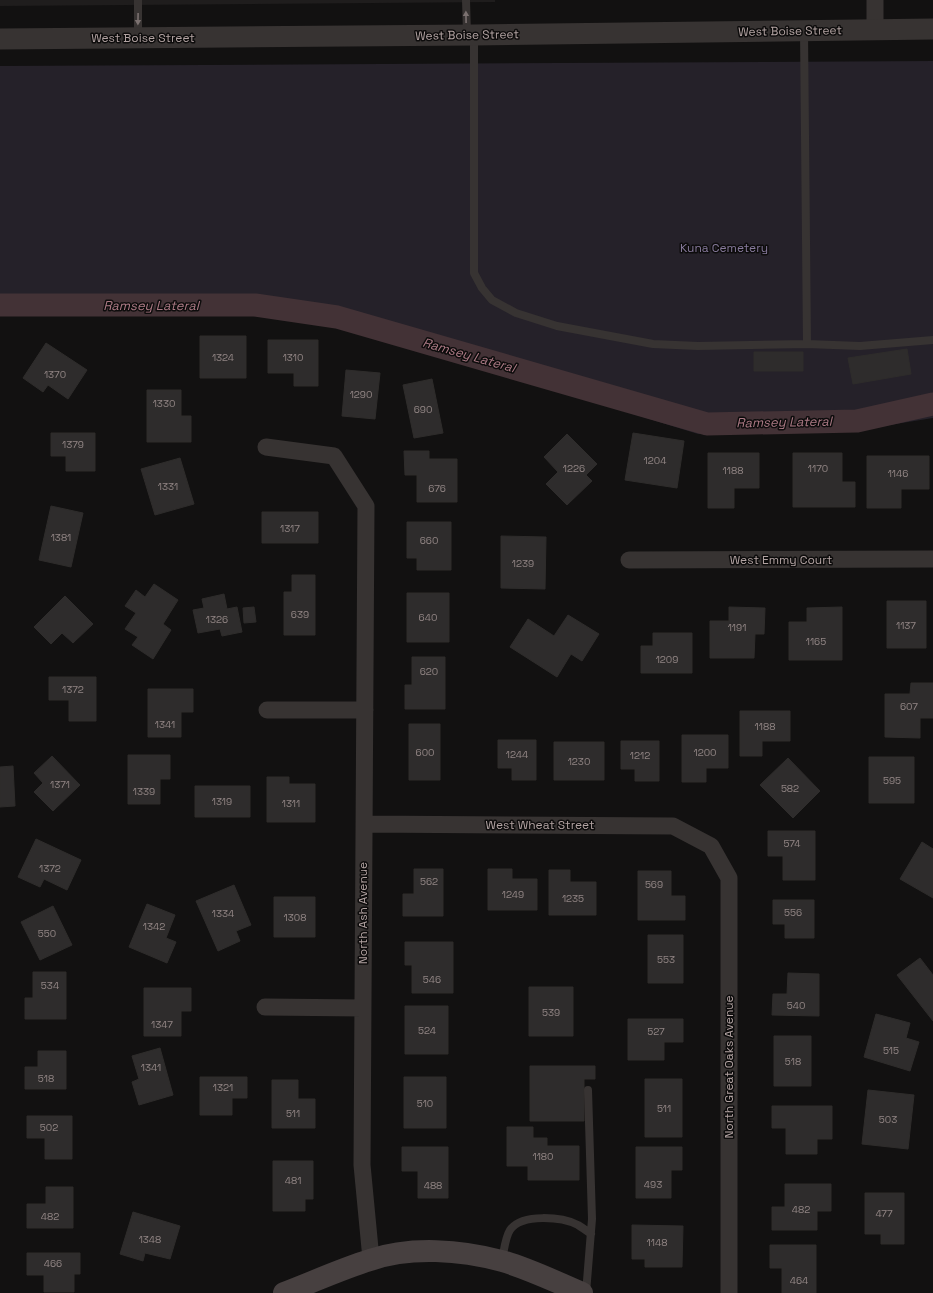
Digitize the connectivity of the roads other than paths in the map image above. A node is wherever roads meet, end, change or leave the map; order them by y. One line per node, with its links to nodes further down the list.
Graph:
1 (138, 0): 8 (lane, one-way to 8)
2 (466, 0): 7 (lane, one-way to 2)
3 (875, 0): 5 (street)
4 (933, 29): 5 (street, West Boise Street)
5 (875, 30): 6 (street, West Boise Street)
6 (804, 31): 7 (street, West Boise Street); 11 (lane)
7 (470, 35): 8 (street, West Boise Street); 11 (lane)
8 (138, 38): 9 (street, West Boise Street)
9 (0, 39)
10 (933, 340): 11 (lane)
11 (807, 344)
12 (266, 447): 16 (street, North Ash Avenue)
13 (933, 559): 14 (street, West Emmy Court)
14 (629, 560)
15 (267, 710): 16 (street)
16 (365, 710): 17 (street, North Ash Avenue)
17 (364, 824): 18 (street, West Wheat Street); 20 (street, North Ash Avenue)
18 (711, 846): 28 (street, North Great Oaks Avenue)
19 (265, 1007): 20 (street)
20 (363, 1008): 23 (street, North Ash Avenue)
21 (588, 1090): 22 (lane)
22 (591, 1234): 24 (lane); 27 (lane)
23 (371, 1259): 24 (main road); 25 (main road)
24 (502, 1261): 26 (main road)
25 (284, 1293)
26 (582, 1293)
27 (586, 1293)
28 (729, 1293)

